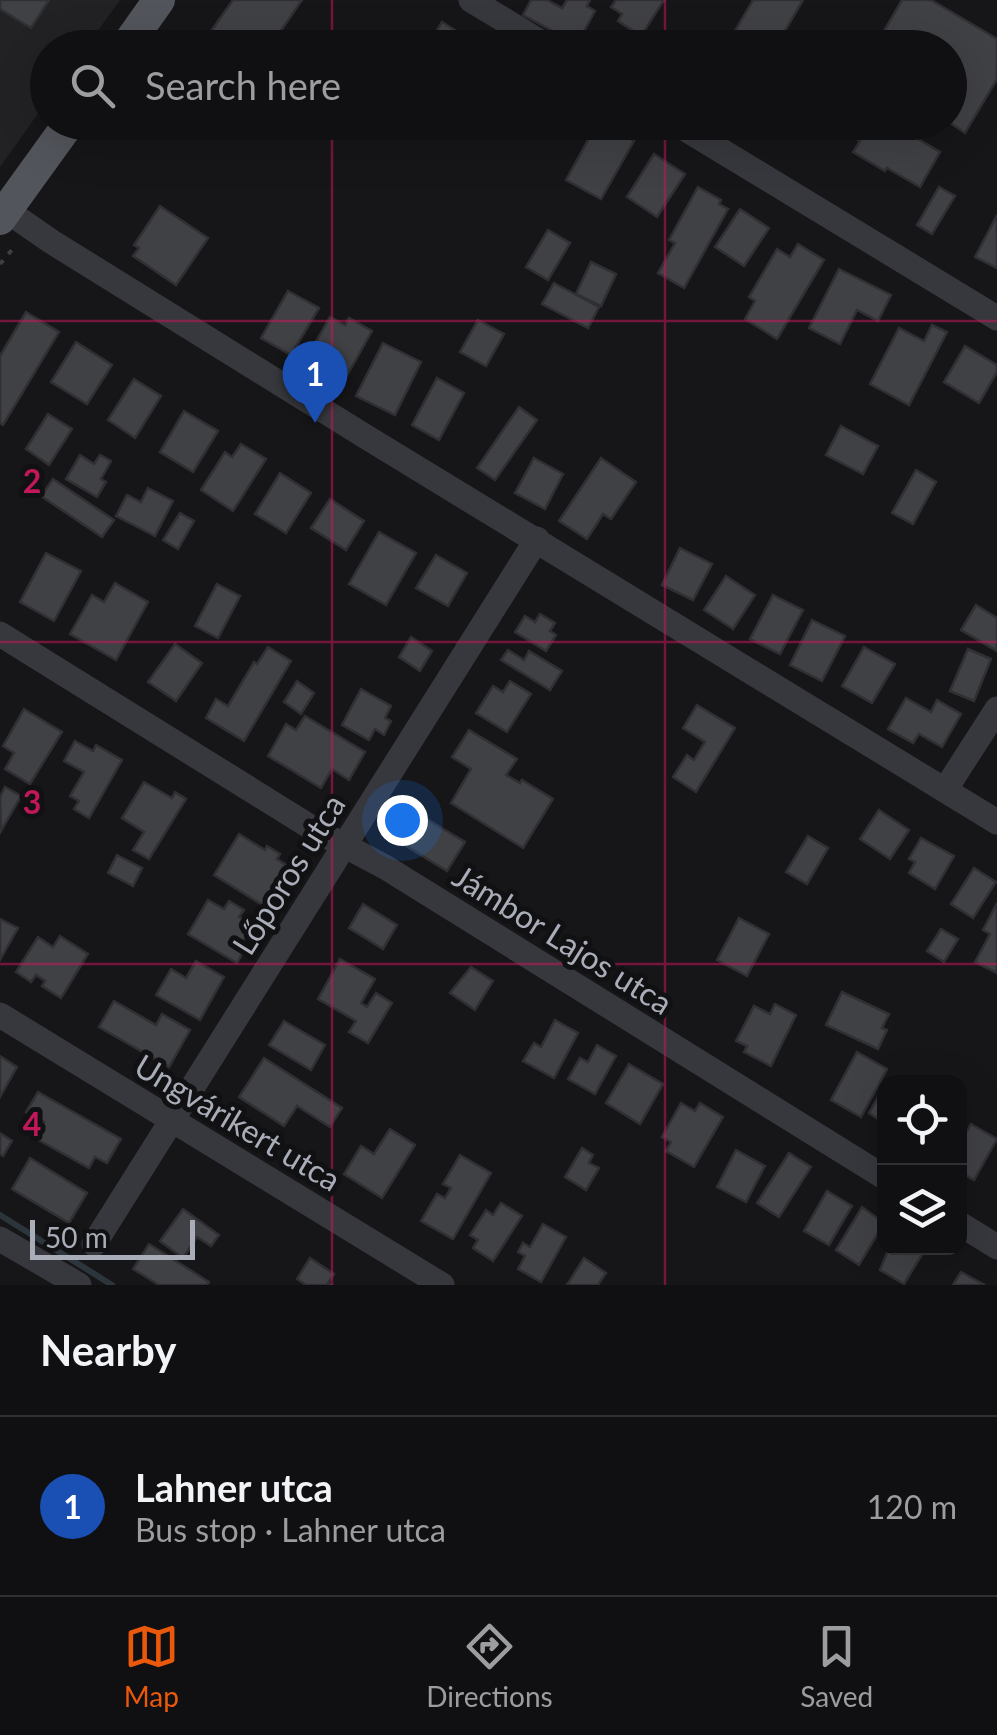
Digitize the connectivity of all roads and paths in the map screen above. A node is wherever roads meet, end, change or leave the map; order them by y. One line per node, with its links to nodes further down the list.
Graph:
1 (160, 0): 3 (main road)
2 (471, 0): 4 (street)
3 (138, 30)
4 (520, 30)
5 (56, 140): 7 (main road)
6 (704, 140): 8 (street)
7 (2, 212): 9 (street)
8 (997, 318)
9 (537, 540): 12 (street); 14 (street, Lőporos utca)
10 (0, 634): 14 (street, Jámbor Lajos utca)
11 (997, 709): 12 (street)
12 (946, 790): 13 (street)
13 (997, 822)
14 (345, 846): 16 (street, Lőporos utca); 17 (street, Jámbor Lajos utca)
15 (0, 1015): 16 (street, Ungvárikert utca)
16 (173, 1120): 20 (street, Lőporos utca); 23 (street, Ungvárikert utca)
17 (877, 1173)
18 (967, 1228): 21 (street)
19 (0, 1238): 22 (street)
20 (94, 1244)
21 (997, 1247)
22 (79, 1285)
23 (442, 1285)

